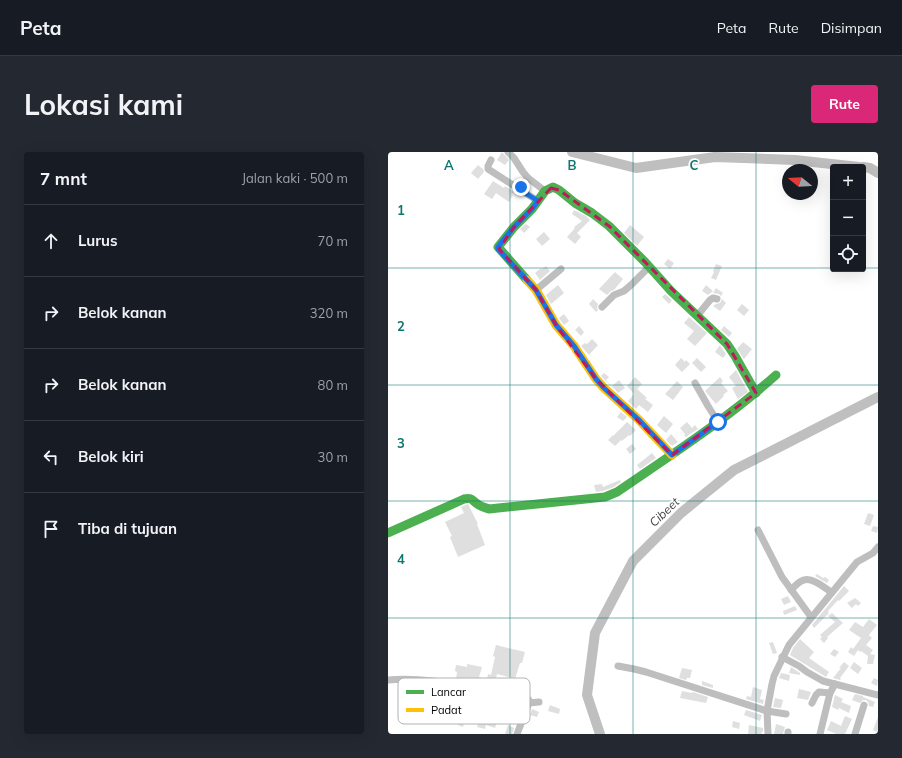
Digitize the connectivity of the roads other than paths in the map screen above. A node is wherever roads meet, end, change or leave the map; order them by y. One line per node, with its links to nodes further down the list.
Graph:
1 (508, 152): 3 (street)
2 (490, 160): 4 (street)
3 (528, 178): 4 (street); 5 (street)
4 (519, 189): 6 (street)
5 (545, 191): 6 (street); 7 (street)
6 (538, 201): 9 (street)
7 (649, 267): 11 (street); 12 (street)
8 (561, 269): 9 (street)
9 (536, 290): 17 (street)
10 (717, 299): 12 (street)
11 (602, 307)
12 (697, 316): 15 (street)
13 (776, 375): 15 (street)
14 (695, 383): 16 (street)
15 (756, 394): 16 (street)
16 (718, 422): 17 (street)
17 (672, 455): 19 (street)
18 (758, 530): 21 (street)
19 (388, 533)
20 (878, 547): 22 (street)
21 (790, 590): 22 (street); 23 (street)
22 (831, 592): 23 (street)
23 (810, 617): 24 (street)
24 (782, 657): 28 (street); 35 (street)
25 (618, 666): 35 (street)
26 (398, 679): 27 (street)
27 (388, 680)
28 (835, 684): 29 (street); 30 (street)
29 (830, 693): 33 (street); 40 (street)
30 (878, 695)
31 (539, 702): 32 (street)
32 (530, 703)
33 (812, 703)
34 (864, 705): 41 (street)
35 (767, 711): 36 (street); 39 (street)
36 (786, 714)
37 (521, 724): 38 (street)
38 (517, 734)
39 (768, 734)
40 (820, 734)
41 (855, 734)

